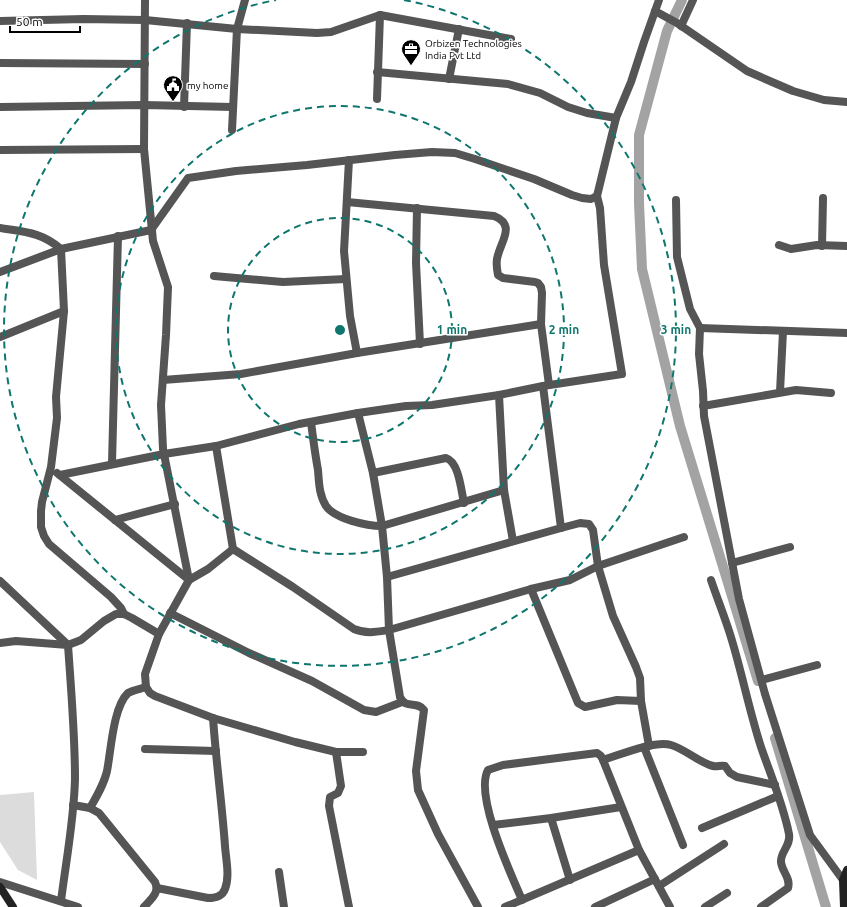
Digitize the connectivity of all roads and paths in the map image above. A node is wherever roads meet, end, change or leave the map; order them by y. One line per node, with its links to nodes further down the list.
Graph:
1 (145, 0): 7 (street)
2 (245, 0): 11 (street)
3 (659, 0): 5 (street)
4 (693, 0): 10 (street)
5 (658, 12): 10 (street); 24 (street)
6 (380, 15): 11 (street); 12 (street); 16 (street)
7 (145, 20): 8 (street); 9 (street); 15 (street)
8 (0, 21)
9 (187, 23): 11 (street); 22 (street)
10 (679, 24): 19 (street)
11 (237, 29): 23 (street)
12 (459, 29): 13 (street); 17 (street)
13 (511, 39)
14 (0, 63): 15 (street)
15 (145, 64): 20 (street)
16 (378, 72): 17 (street); 18 (street)
17 (450, 79): 24 (street)
18 (377, 99)
19 (847, 102)
20 (144, 105): 21 (street); 22 (street); 26 (street)
21 (0, 107)
22 (184, 107): 23 (street)
23 (233, 107): 25 (street)
24 (616, 118): 29 (street)
25 (232, 130)
26 (144, 149): 27 (street); 35 (street)
27 (0, 150)
28 (349, 160): 29 (street); 32 (street); 35 (street)
29 (597, 196): 53 (street)
30 (823, 198): 38 (street)
31 (676, 200): 46 (street)
32 (347, 202): 33 (street); 43 (street)
33 (417, 208): 45 (street); 50 (street)
34 (0, 228): 40 (street)
35 (151, 230): 36 (street); 52 (street)
36 (118, 236): 40 (street); 62 (street)
37 (780, 245): 38 (street)
38 (822, 246): 39 (street)
39 (847, 246)
40 (61, 249): 41 (street); 44 (street)
41 (0, 272)
42 (214, 276): 43 (street)
43 (346, 279): 51 (street)
44 (64, 311): 49 (street); 63 (street)
45 (541, 324): 50 (street); 53 (street)
46 (700, 328): 47 (street); 57 (street)
47 (783, 332): 48 (street); 54 (street)
48 (847, 334)
49 (0, 337)
50 (420, 344): 51 (street)
51 (357, 353): 52 (street)
52 (163, 380): 61 (street)
53 (546, 386): 56 (street); 71 (street)
54 (780, 392): 55 (street); 57 (street)
55 (831, 393)
56 (499, 395): 58 (street); 66 (street)
57 (702, 406): 76 (street)
58 (358, 413): 59 (street); 64 (street)
59 (310, 422): 60 (street); 70 (street)
60 (216, 446): 61 (street); 75 (street)
61 (164, 454): 62 (street); 68 (street)
62 (112, 463): 65 (street)
63 (51, 467): 65 (street); 84 (street)
64 (373, 473): 67 (street); 70 (street)
65 (60, 475): 69 (street)
66 (504, 490): 67 (street); 73 (street)
67 (464, 503): 70 (street)
68 (175, 504): 69 (street); 79 (street)
69 (115, 520): 79 (street)
70 (382, 526): 78 (street)
71 (561, 528): 73 (street); 77 (street)
72 (684, 537): 77 (street)
73 (513, 541): 78 (street)
74 (790, 547): 76 (street)
75 (233, 549): 79 (street); 85 (street)
76 (732, 563): 90 (street)
77 (598, 566): 82 (street); 92 (street)
78 (387, 577): 85 (street)
79 (189, 580): 83 (street)
80 (711, 580): 101 (street)
81 (0, 581): 88 (street)
82 (531, 589): 85 (street); 92 (street)
83 (170, 613): 86 (street); 93 (street)
84 (124, 614): 86 (street); 88 (street)
85 (389, 630): 93 (street)
86 (158, 634): 91 (street)
87 (0, 643): 88 (street)
88 (68, 645): 103 (street)
89 (817, 665): 90 (street)
90 (762, 680): 115 (street)
91 (146, 687): 94 (street); 105 (street)
92 (641, 701): 95 (street)
93 (402, 702): 128 (street)
94 (213, 718): 97 (street); 98 (street)
95 (647, 746): 100 (street); 101 (street); 110 (street)
96 (145, 749): 97 (street)
97 (216, 751): 119 (street)
98 (336, 752): 99 (street); 127 (street)
99 (363, 752)
100 (603, 760): 104 (street); 107 (street)
101 (775, 785): 102 (street)
102 (778, 796): 108 (street); 133 (street)
103 (74, 805): 105 (street); 122 (street)
104 (621, 807): 106 (street); 111 (street)
105 (90, 808): 119 (street)
106 (551, 818): 107 (street); 114 (street)
107 (493, 825): 121 (street)
108 (702, 828)
109 (724, 844): 117 (street)
110 (683, 845)
111 (639, 850): 114 (street); 117 (street)
112 (847, 870): 115 (street)
113 (279, 872): 126 (street)
114 (570, 880): 121 (street)
115 (843, 880): 134 (street)
116 (0, 882): 122 (street)
117 (657, 882): 130 (street); 131 (street)
118 (0, 887): 123 (street)
119 (157, 888): 125 (street)
120 (727, 893): 132 (street)
121 (522, 900): 129 (street)
122 (61, 902): 124 (street)
123 (12, 907)
124 (78, 907)
125 (144, 907)
126 (284, 907)
127 (349, 907)
128 (478, 907)
129 (505, 907)
130 (594, 907)
131 (670, 907)
132 (705, 907)
133 (761, 907)
134 (844, 907)

